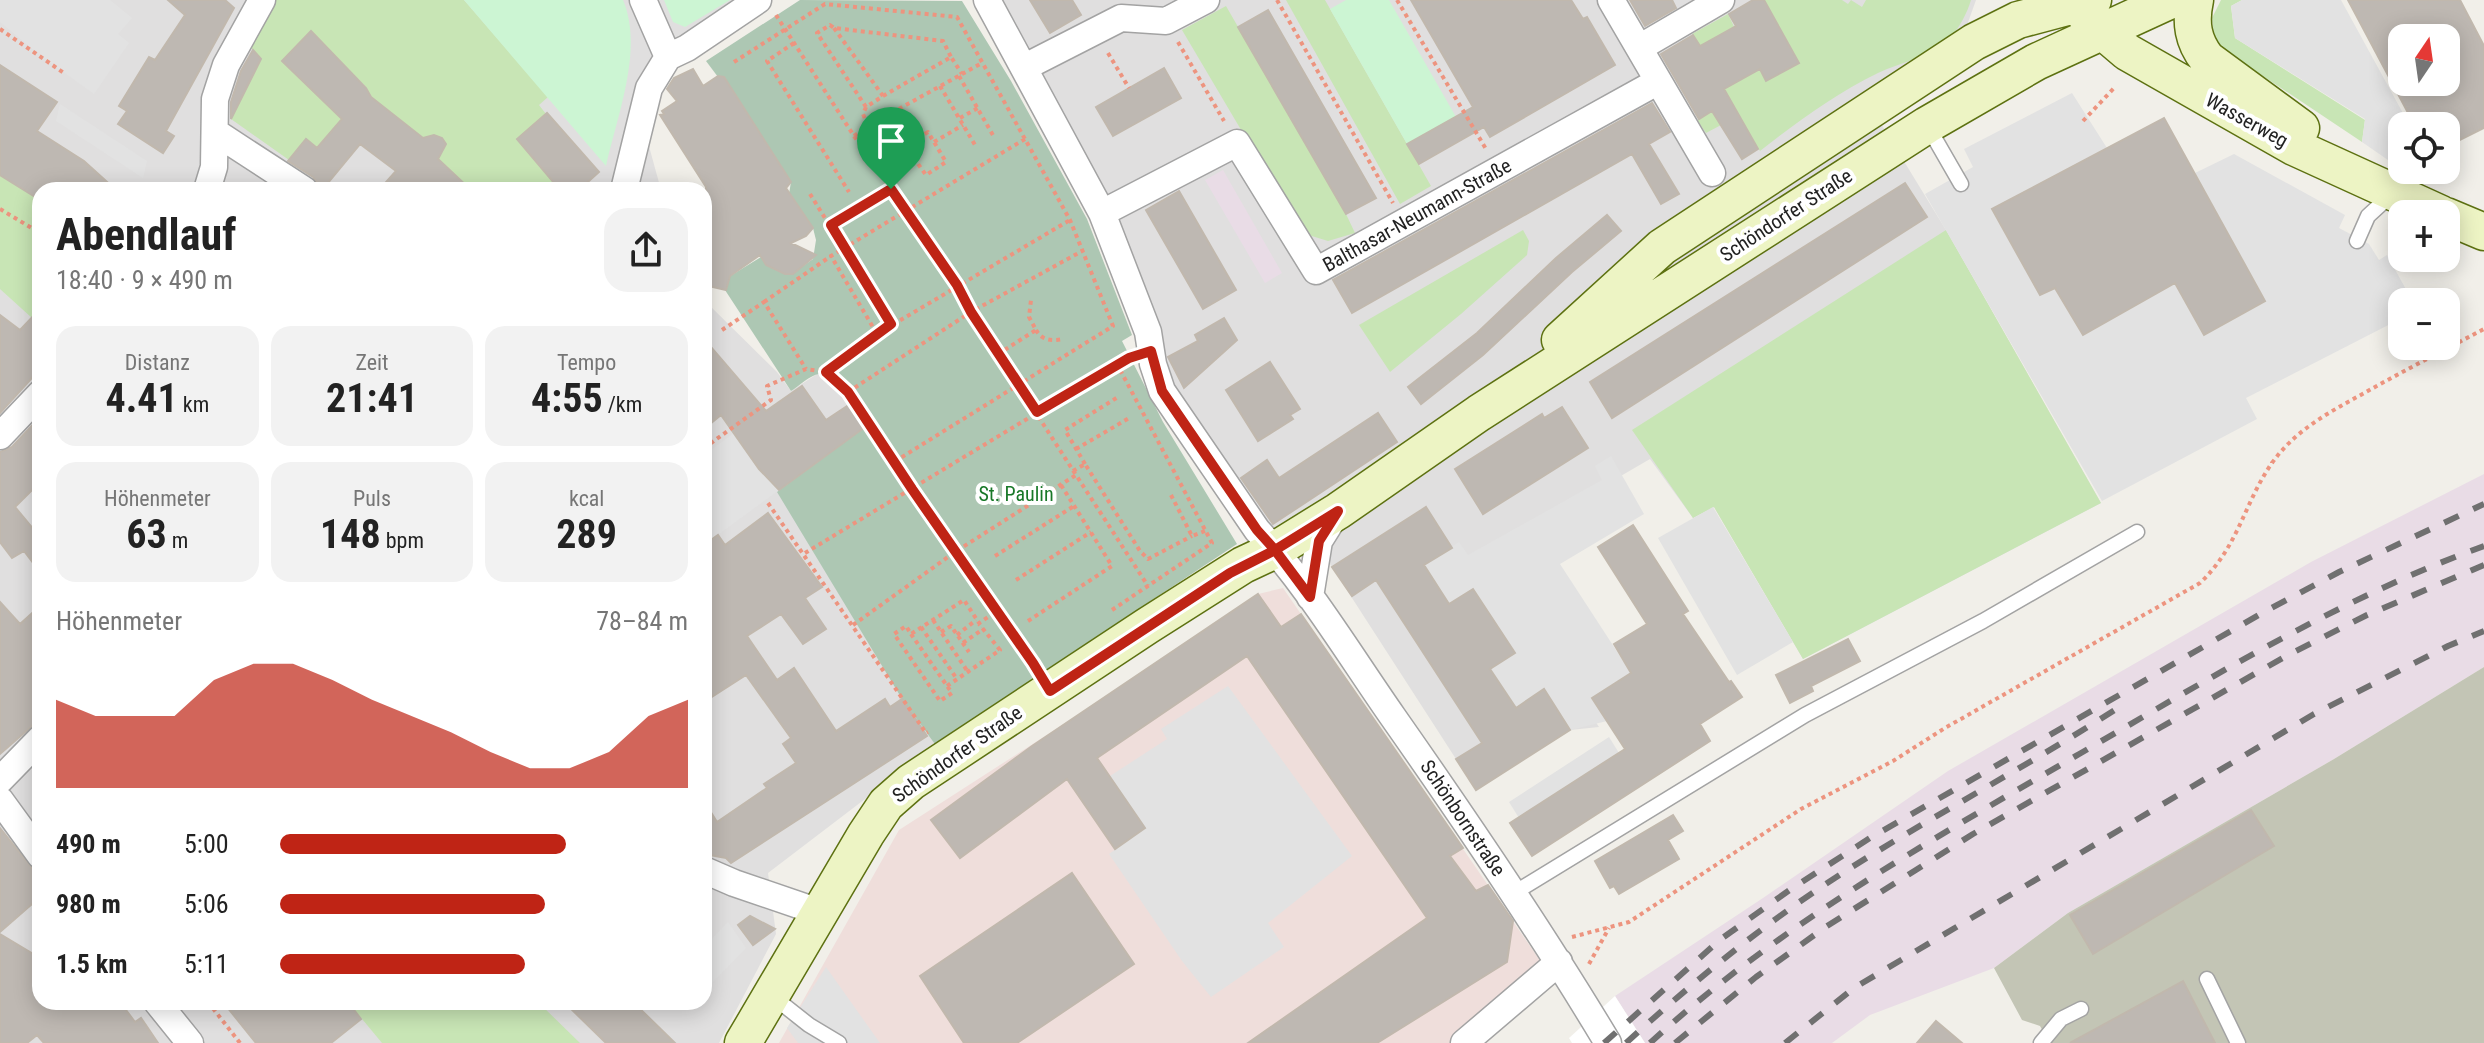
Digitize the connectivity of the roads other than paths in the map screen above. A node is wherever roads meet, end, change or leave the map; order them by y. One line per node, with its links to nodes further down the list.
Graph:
1 (262, 0): 18 (street)
2 (643, 0): 14 (street)
3 (987, 0): 15 (street)
4 (1206, 0): 15 (street)
5 (1611, 0): 13 (street)
6 (1721, 0): 13 (street)
7 (1989, 0): 12 (main road)
8 (2171, 0): 11 (main road)
9 (2195, 0): 24 (main road)
10 (763, 4): 14 (street)
11 (2084, 9): 12 (main road, Schöndorfer Straße); 17 (main road, Schöndorfer Straße); 24 (main road, Wasserweg)
12 (1974, 42): 30 (main road, Schöndorfer Straße)
13 (1639, 48): 16 (street)
14 (668, 57): 22 (street)
15 (1025, 67): 26 (street)
16 (1657, 82): 19 (street); 26 (street, Balthasar-Neumann-Straße)
17 (1927, 125): 23 (lane); 31 (main road, Schöndorfer Straße)
18 (215, 132): 20 (street); 21 (street)
19 (1712, 173)
20 (209, 182)
21 (292, 182)
22 (626, 182)
23 (1961, 184)
24 (2388, 191): 25 (main road, Wasserweg); 29 (lane)
25 (2409, 200)
26 (1102, 213): 37 (street)
27 (2460, 222): 28 (main road, Wasserweg)
28 (2484, 232)
29 (2357, 241)
30 (1662, 247): 31 (main road); 33 (main road, Schöndorfer Straße)
31 (1681, 282): 33 (main road, Schöndorfer Straße)
32 (32, 402): 34 (street)
33 (1479, 413): 35 (main road, Schöndorfer Straße)
34 (0, 436)
35 (1338, 511): 37 (main road, Schöndorfer Straße); 38 (street)
36 (2137, 532): 44 (lane)
37 (1275, 550): 38 (street, Schönbornstraße); 45 (main road, Schöndorfer Straße)
38 (1310, 597): 44 (street, Schönbornstraße)
39 (32, 747): 40 (street)
40 (0, 780)
41 (0, 800): 42 (street)
42 (32, 844)
43 (712, 873): 45 (street)
44 (1514, 893): 46 (street, Schönbornstraße)
45 (819, 912): 48 (main road, Schöndorfer Straße)
46 (1559, 962): 54 (street); 55 (street, Schönbornstraße)
47 (2207, 979): 57 (lane)
48 (770, 995): 52 (main road, Schöndorfer Straße); 53 (lane)
49 (2081, 1009): 56 (lane)
50 (163, 1010): 51 (street)
51 (185, 1041)
52 (743, 1043)
53 (839, 1043)
54 (1464, 1043)
55 (1608, 1043)
56 (2041, 1043)
57 (2238, 1043)

